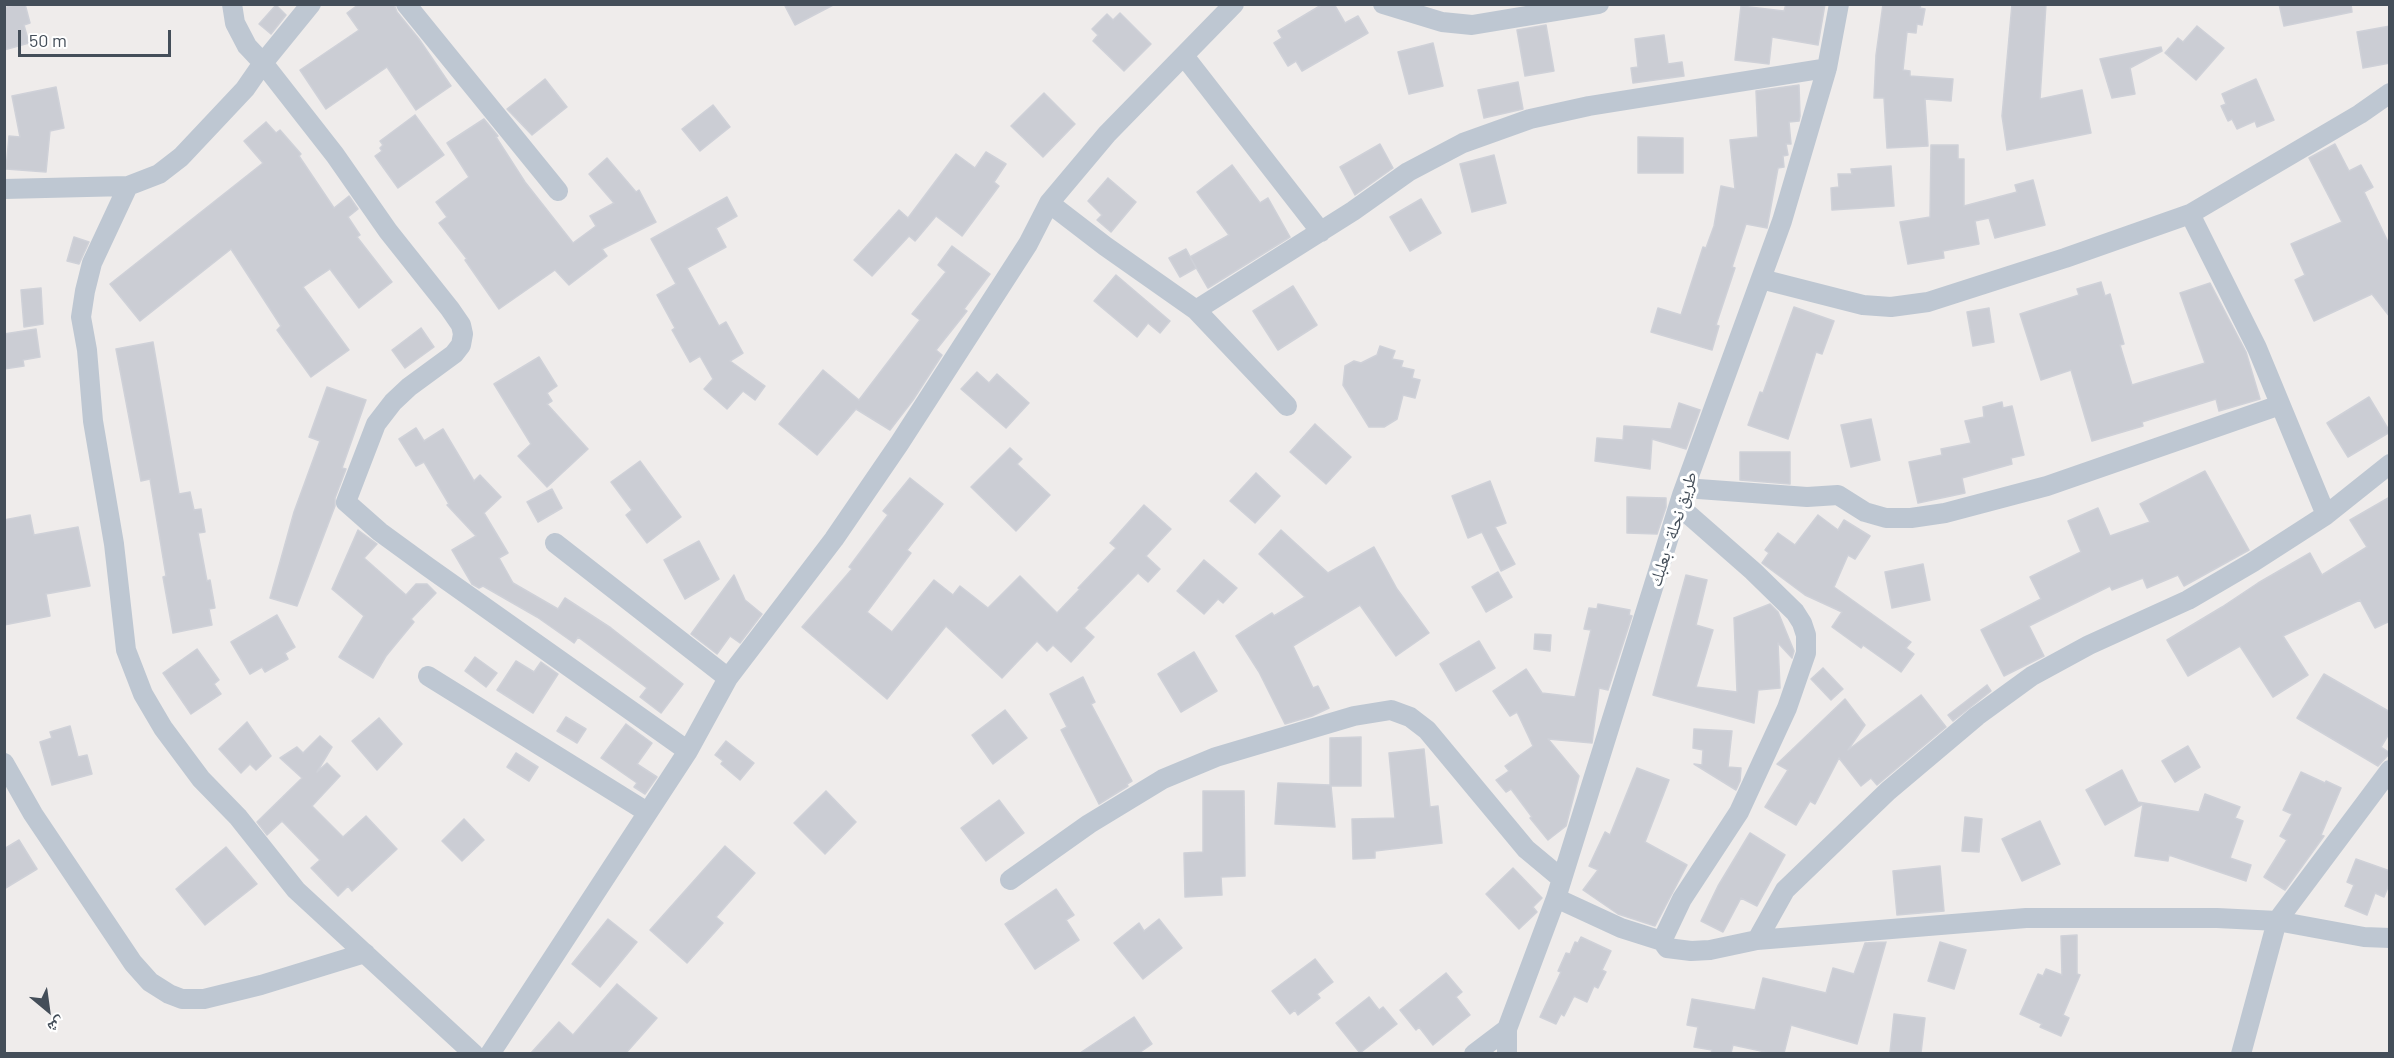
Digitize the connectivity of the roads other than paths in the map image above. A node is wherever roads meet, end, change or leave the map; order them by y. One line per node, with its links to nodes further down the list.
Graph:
1 (232, 4): 9 (street)
2 (311, 4): 9 (street)
3 (406, 4): 14 (street)
4 (1234, 4): 8 (street)
5 (1383, 4): 6 (street)
6 (1599, 4)
7 (1839, 4): 10 (street, طريق نحلة - بعلبك)
8 (1184, 56): 15 (street); 17 (street)
9 (263, 63): 12 (street); 29 (street)
10 (1827, 68): 17 (street); 18 (street, طريق نحلة - بعلبك)
11 (2390, 93): 16 (street)
12 (128, 186): 13 (street); 40 (street)
13 (4, 189)
14 (558, 191)
15 (1049, 203): 19 (street); 28 (street)
16 (2190, 214): 18 (street); 20 (street)
17 (1321, 232): 19 (street)
18 (1761, 279): 23 (street, طريق نحلة - بعلبك)
19 (1196, 310): 21 (street)
20 (2280, 405): 23 (street); 25 (street)
21 (1287, 406)
22 (2390, 464): 25 (street)
23 (1685, 488): 24 (street, طريق نحلة - بعلبك)
24 (1680, 507): 33 (street, طريق نحلة - بعلبك); 38 (street)
25 (2326, 515): 39 (street)
26 (555, 543): 28 (street)
27 (428, 676): 32 (street)
28 (728, 678): 29 (street)
29 (688, 751): 32 (street)
30 (4, 763): 40 (street)
31 (2390, 770): 36 (street)
32 (647, 812): 43 (street)
33 (1562, 879): 34 (street); 35 (street, طريق نحلة - بعلبك)
34 (1010, 880)
35 (1556, 898): 38 (street); 41 (street, طريق نحلة - بعلبك)
36 (2277, 921): 37 (street); 39 (street); 46 (street)
37 (2390, 938)
38 (1662, 940): 39 (street)
39 (1757, 940)
40 (365, 953): 42 (street)
41 (1508, 1029): 44 (street); 45 (street, طريق نحلة - بعلبك)
42 (474, 1053)
43 (490, 1053)
44 (1474, 1053)
45 (1507, 1053)
46 (2241, 1053)

